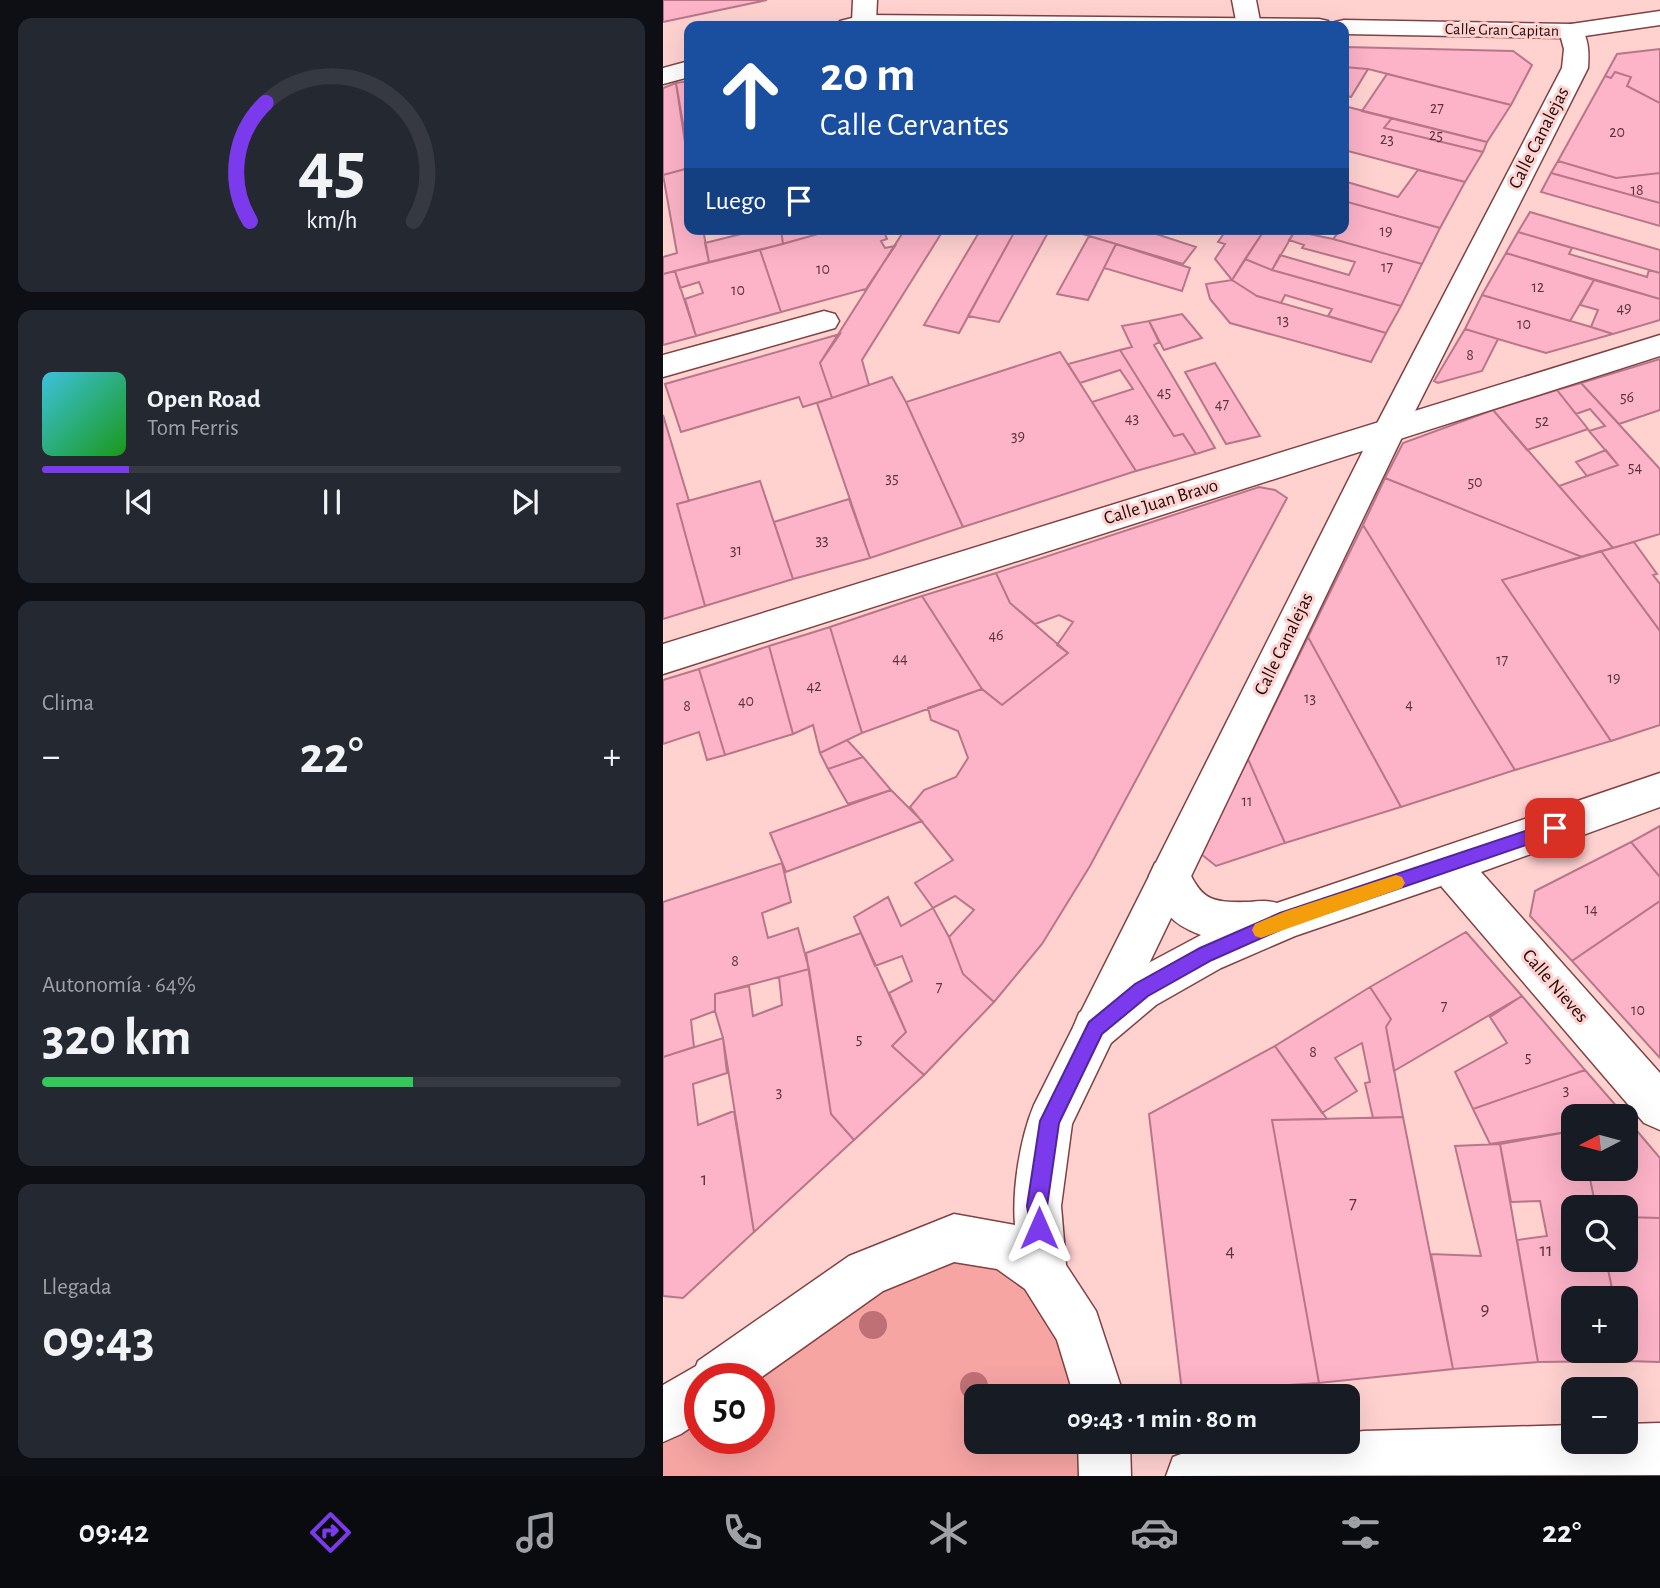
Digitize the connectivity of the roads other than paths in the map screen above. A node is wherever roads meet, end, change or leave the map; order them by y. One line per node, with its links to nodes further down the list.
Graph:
1 (1244, 0): 5 (main road)
2 (859, 16): 4 (main road)
3 (1660, 18): 7 (main road, Calle Gran Capitan)
4 (1076, 21)
5 (1248, 21)
6 (1349, 27): 7 (main road, Calle Gran Capitan)
7 (1571, 31): 13 (main road, Calle Canalejas)
8 (684, 70): 9 (main road)
9 (663, 76)
10 (824, 321): 12 (main road)
11 (1660, 345): 13 (main road, Calle Juan Bravo)
12 (663, 366)
13 (1389, 431): 14 (main road, Calle Juan Bravo); 17 (main road, Calle Canalejas)
14 (663, 659)
15 (1660, 790): 16 (main road)
16 (1449, 865): 18 (main road); 20 (main road, Calle Nieves)
17 (1170, 876): 18 (main road); 19 (main road, Calle Canalejas)
18 (1286, 919): 19 (main road)
19 (1095, 1028): 21 (main road, Calle Canalejas)
20 (1660, 1107)
21 (1043, 1272): 22 (main road); 23 (main road)
22 (739, 1363)
23 (1095, 1384)
24 (684, 1401): 25 (main road)
25 (663, 1416)
26 (1660, 1449): 29 (main road)
27 (1104, 1454): 28 (main road)
28 (1105, 1476)
29 (1192, 1476)

